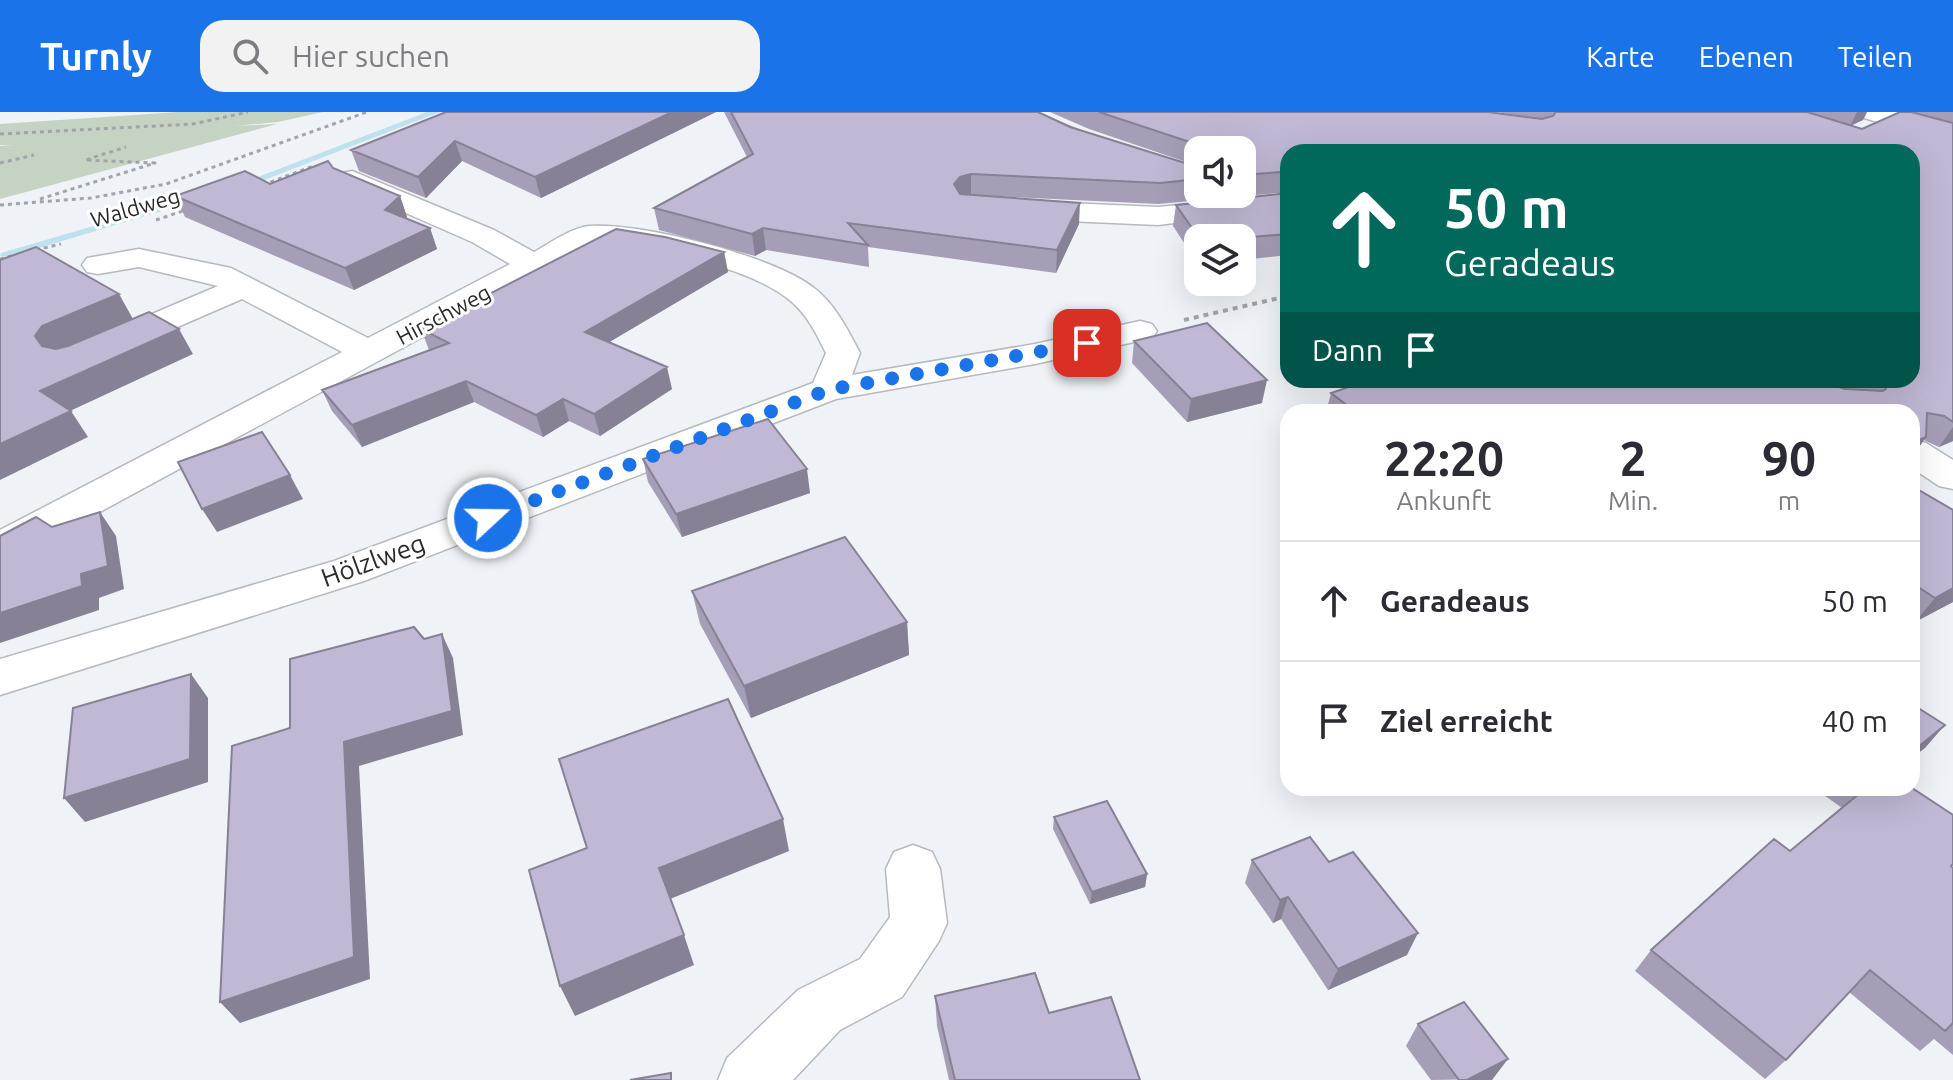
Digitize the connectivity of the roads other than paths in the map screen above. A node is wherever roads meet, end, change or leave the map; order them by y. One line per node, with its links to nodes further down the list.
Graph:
1 (1953, 118): 3 (street)
2 (1875, 121): 3 (street)
3 (1924, 129): 4 (street)
4 (1953, 137)
5 (352, 179): 9 (street)
6 (987, 208): 7 (street)
7 (1200, 208)
8 (98, 265): 10 (street)
9 (534, 265): 12 (street, Hirschweg); 14 (street, Hirschweg)
10 (231, 281): 12 (street); 13 (street)
11 (1140, 331): 14 (street, Hölzlweg)
12 (368, 352): 17 (street, Hirschweg)
13 (85, 355)
14 (828, 390): 18 (street, Hölzlweg)
15 (1920, 456): 16 (street)
16 (1953, 477)
17 (5, 544)
18 (0, 677)
19 (913, 869): 20 (street)
20 (749, 1080)

